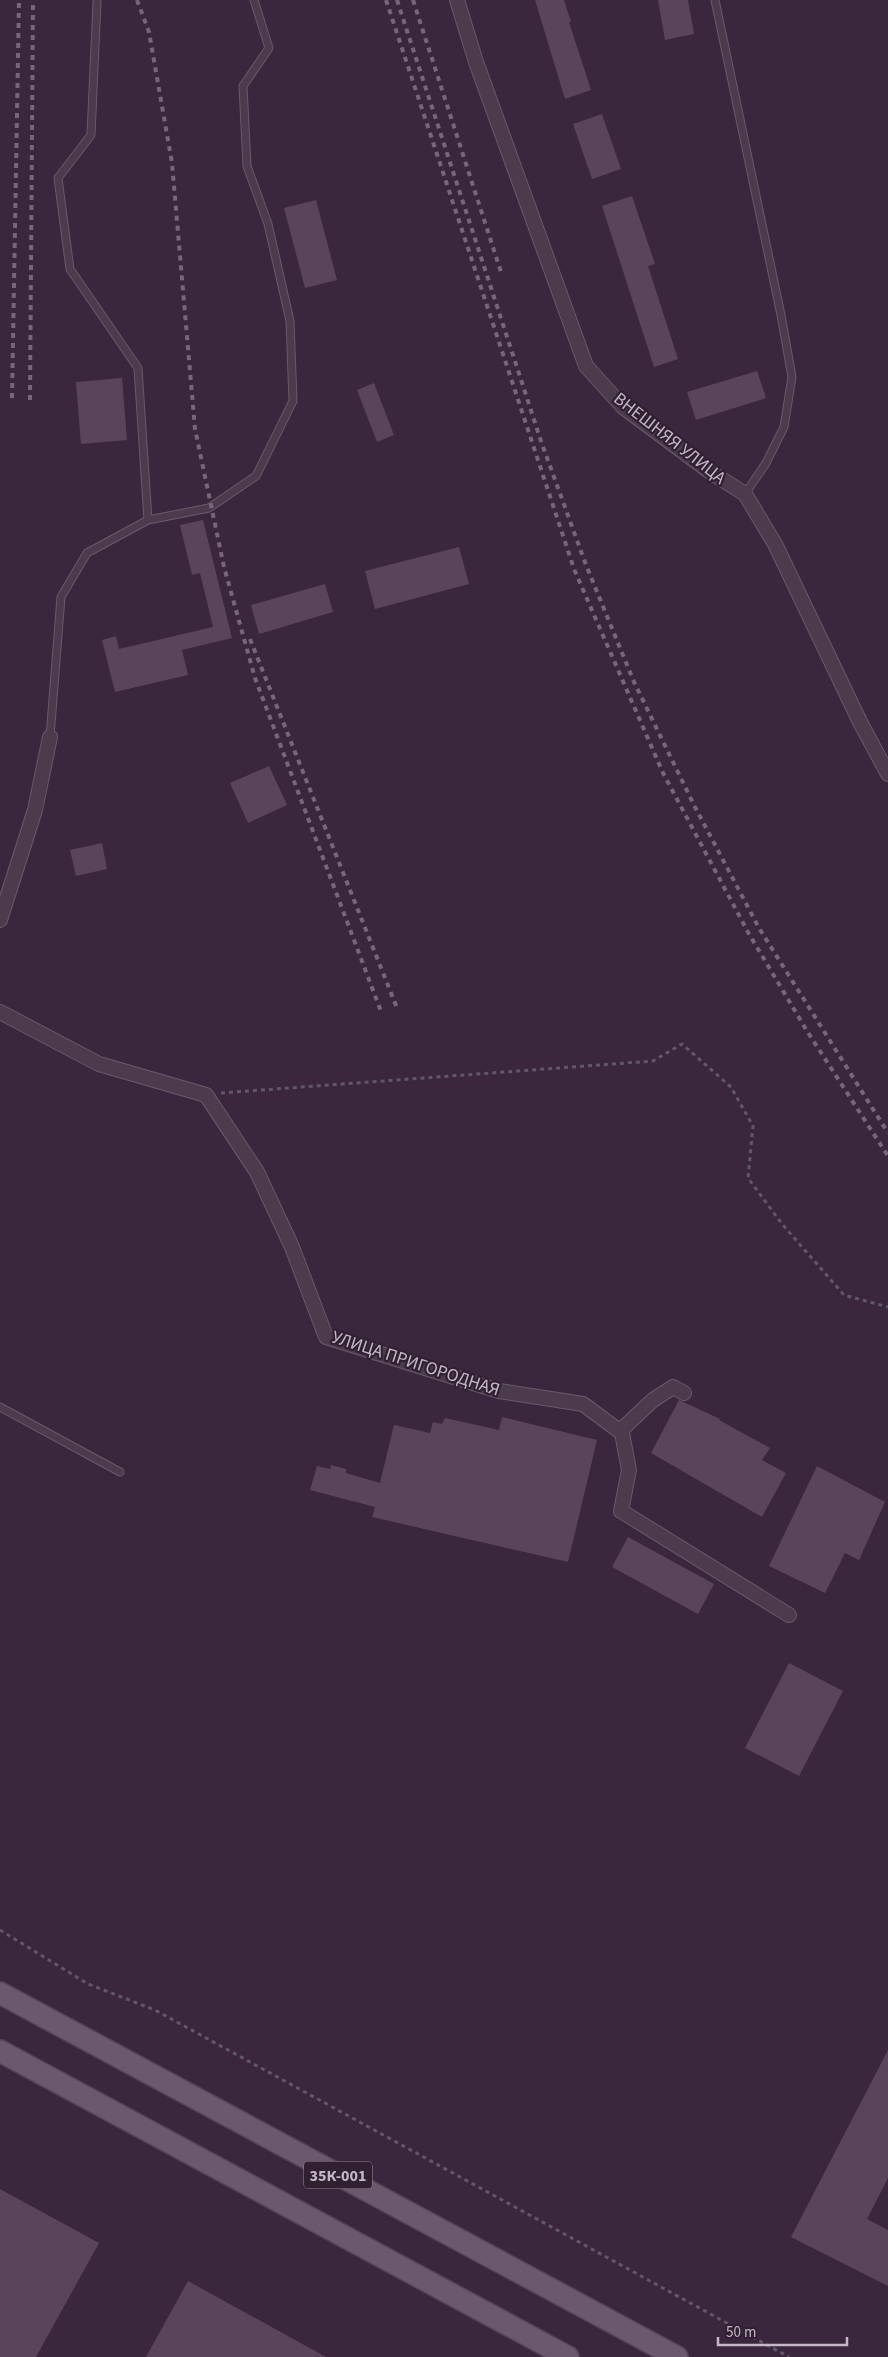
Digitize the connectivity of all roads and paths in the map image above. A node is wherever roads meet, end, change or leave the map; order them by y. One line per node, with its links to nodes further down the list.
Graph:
1 (254, 0): 6 (lane)
2 (457, 0): 5 (street, ВНЕШНЯЯ УЛИЦА)
3 (715, 0): 5 (lane)
4 (97, 2): 6 (lane)
5 (745, 494): 8 (street, ВНЕШНЯЯ УЛИЦА)
6 (148, 520): 7 (lane)
7 (50, 737): 9 (street)
8 (888, 774)
9 (0, 920)
10 (0, 1012): 11 (street)
11 (206, 1095): 12 (path); 15 (street, УЛИЦА ПРИГОРОДНАЯ)
12 (888, 1307)
13 (684, 1392): 15 (street)
14 (0, 1407): 16 (lane)
15 (620, 1431): 17 (street)
16 (120, 1472)
17 (789, 1615)
18 (0, 1930): 23 (path)
19 (0, 1993): 22 (main road, 35К-001)
20 (0, 2051): 21 (main road, 35К-001)
21 (568, 2357)
22 (676, 2357)
23 (789, 2357)

